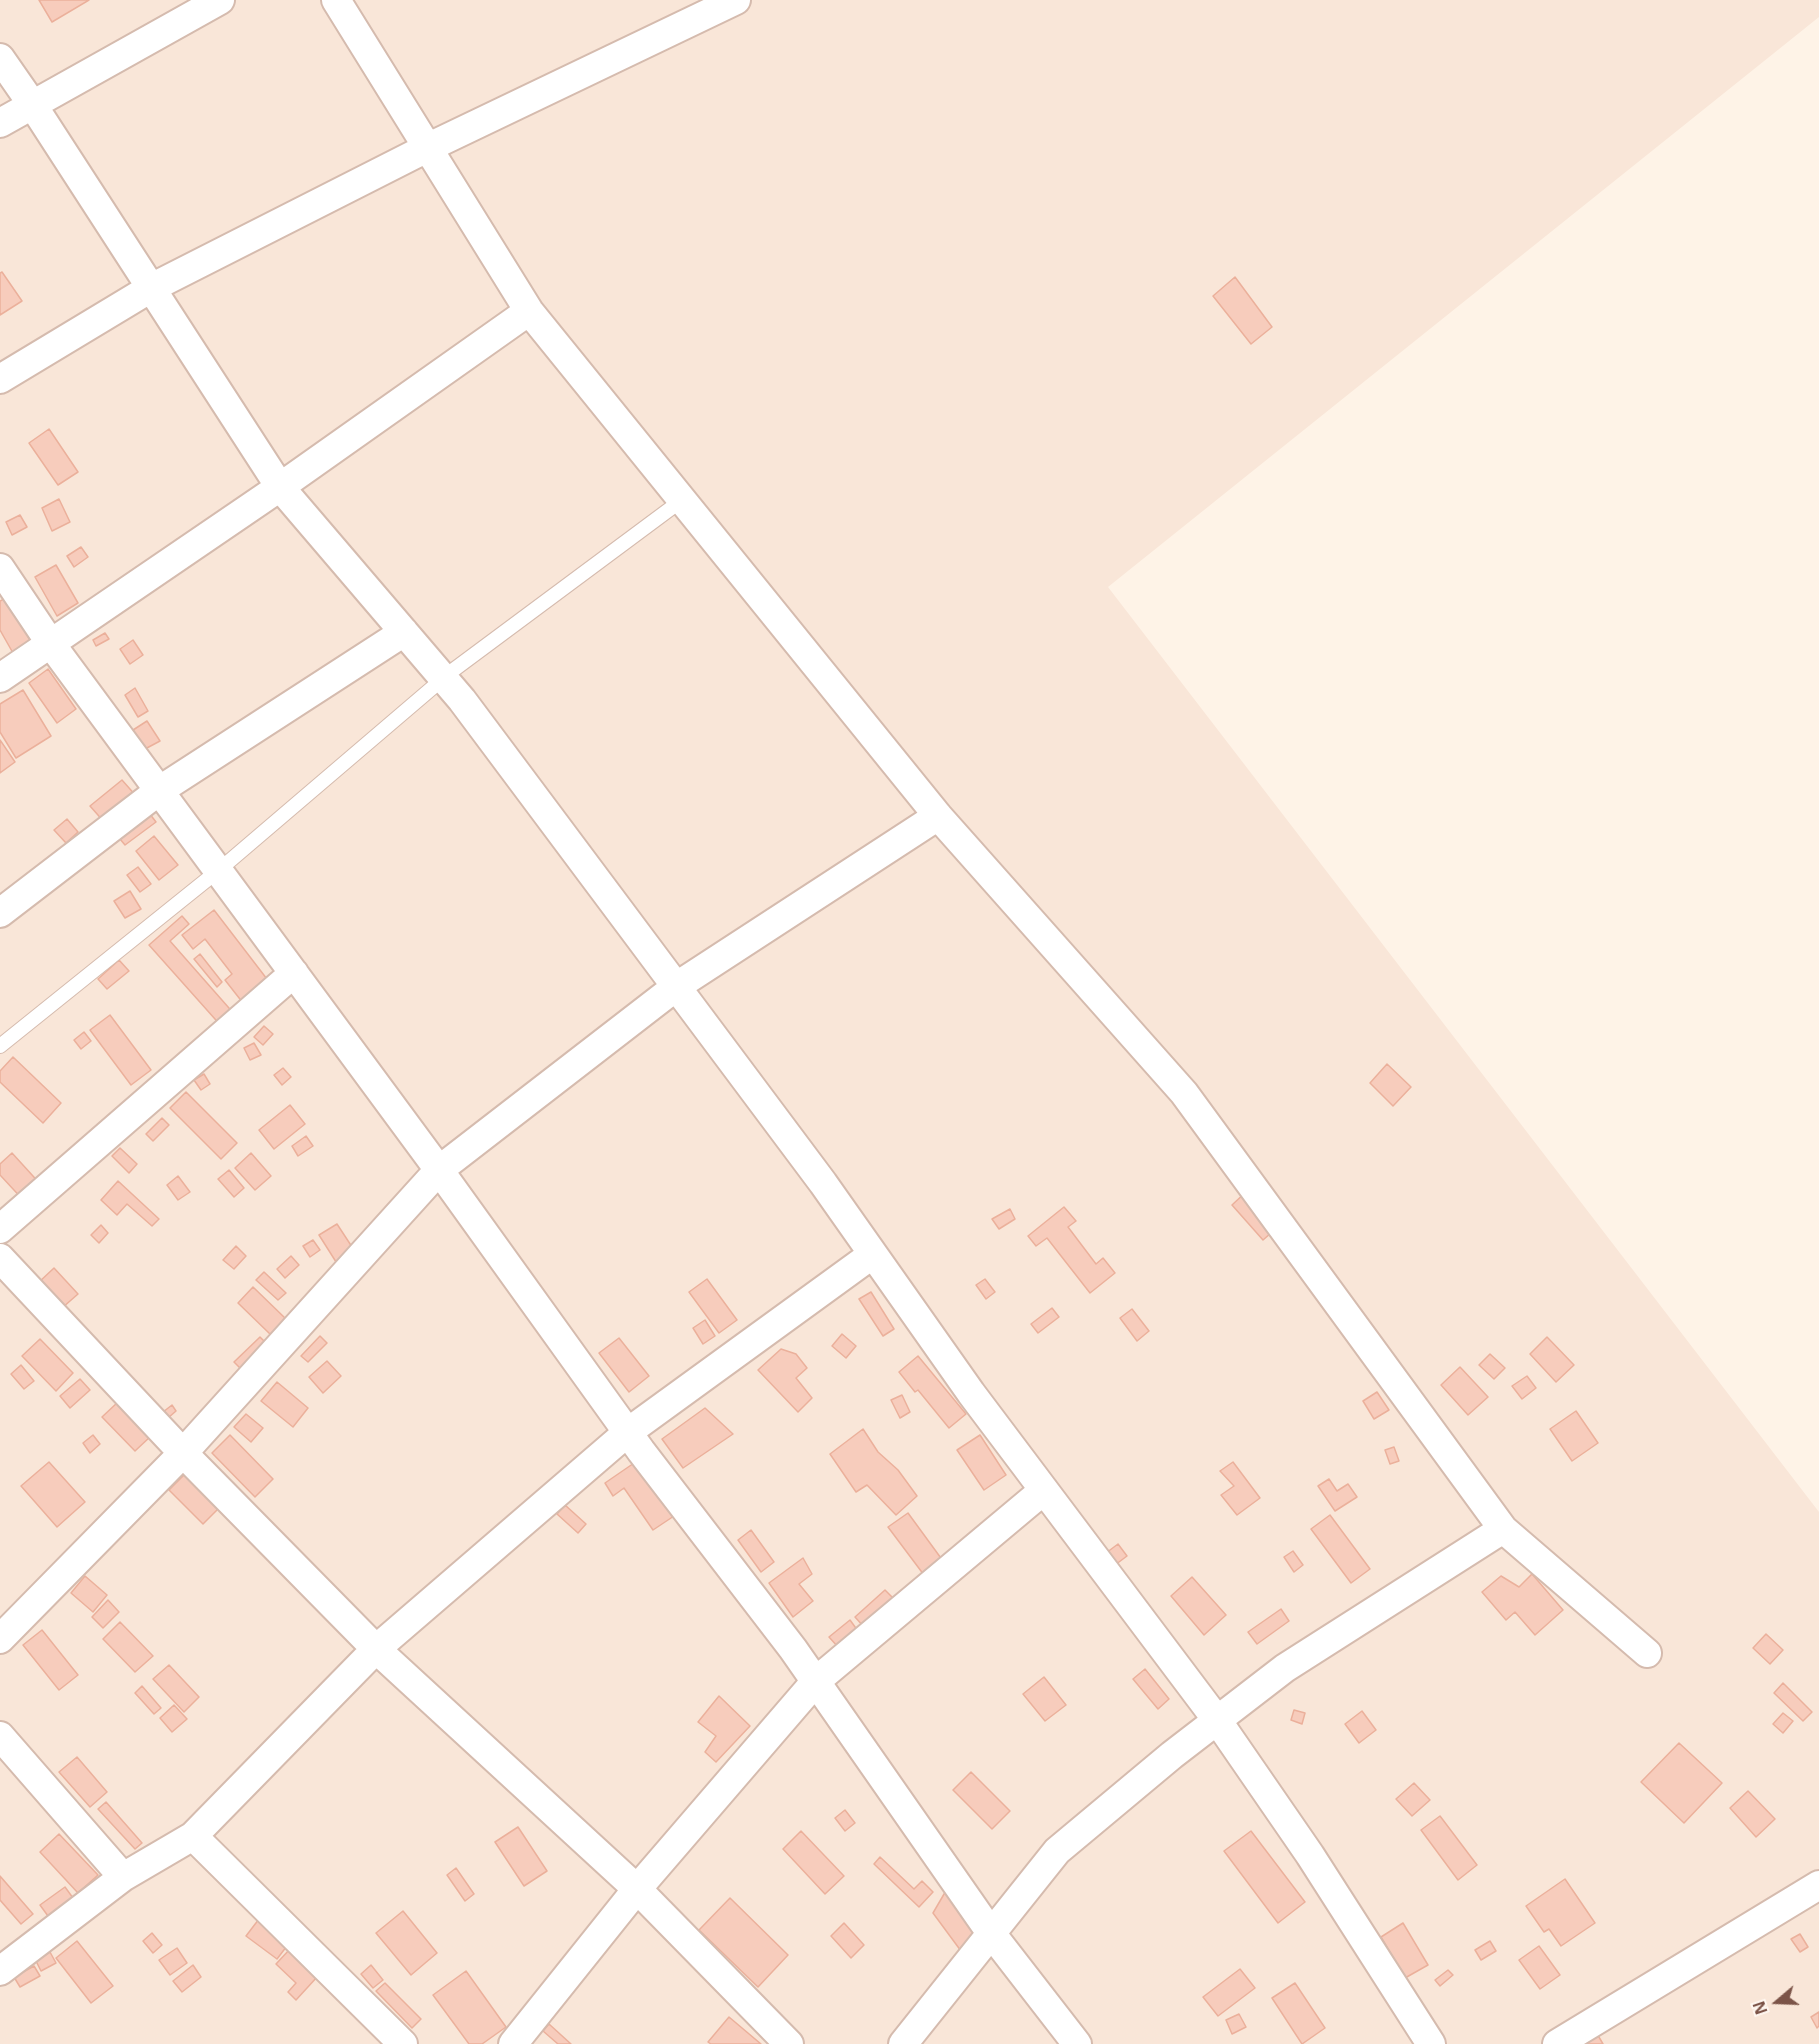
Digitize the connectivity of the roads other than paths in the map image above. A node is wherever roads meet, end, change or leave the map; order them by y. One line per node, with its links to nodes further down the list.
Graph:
1 (220, 0): 5 (street)
2 (336, 0): 7 (street)
3 (736, 0): 7 (street)
4 (0, 58): 5 (street)
5 (32, 104): 6 (street); 8 (street)
6 (0, 123)
7 (427, 148): 8 (street); 9 (street)
8 (151, 288): 10 (street); 11 (street)
9 (529, 311): 11 (street); 12 (street)
10 (0, 379)
11 (280, 487): 14 (street); 15 (street)
12 (682, 500): 17 (lane); 19 (street)
13 (0, 568): 15 (street)
14 (404, 632): 17 (street); 18 (street)
15 (51, 644): 16 (street); 18 (street)
16 (0, 678)
17 (443, 679): 20 (lane); 23 (street)
18 (160, 790): 20 (street); 21 (street)
19 (938, 816): 23 (street); 32 (street)
20 (219, 870): 22 (street); 24 (lane)
21 (0, 913)
22 (294, 973): 25 (street); 26 (street)
23 (677, 986): 25 (street); 27 (street)
24 (0, 1046)
25 (439, 1170): 29 (street); 30 (street)
26 (0, 1229)
27 (873, 1254): 29 (street); 31 (street)
28 (0, 1258): 30 (street)
29 (628, 1432): 34 (street); 36 (street)
30 (183, 1453): 33 (street); 34 (street)
31 (1044, 1490): 36 (street); 37 (street)
32 (1503, 1529): 35 (street); 37 (street)
33 (0, 1639)
34 (376, 1649): 39 (street); 42 (street)
35 (1647, 1653)
36 (816, 1681): 42 (street); 43 (street)
37 (1217, 1720): 43 (street); 50 (street)
38 (0, 1736): 40 (street)
39 (193, 1836): 40 (street); 45 (street)
40 (123, 1876): 44 (street)
41 (1819, 1885): 51 (street)
42 (638, 1889): 46 (street); 47 (street)
43 (991, 1933): 48 (street); 49 (street)
44 (0, 1971)
45 (403, 2044)
46 (513, 2044)
47 (789, 2044)
48 (903, 2044)
49 (1077, 2044)
50 (1431, 2044)
51 (1557, 2044)

